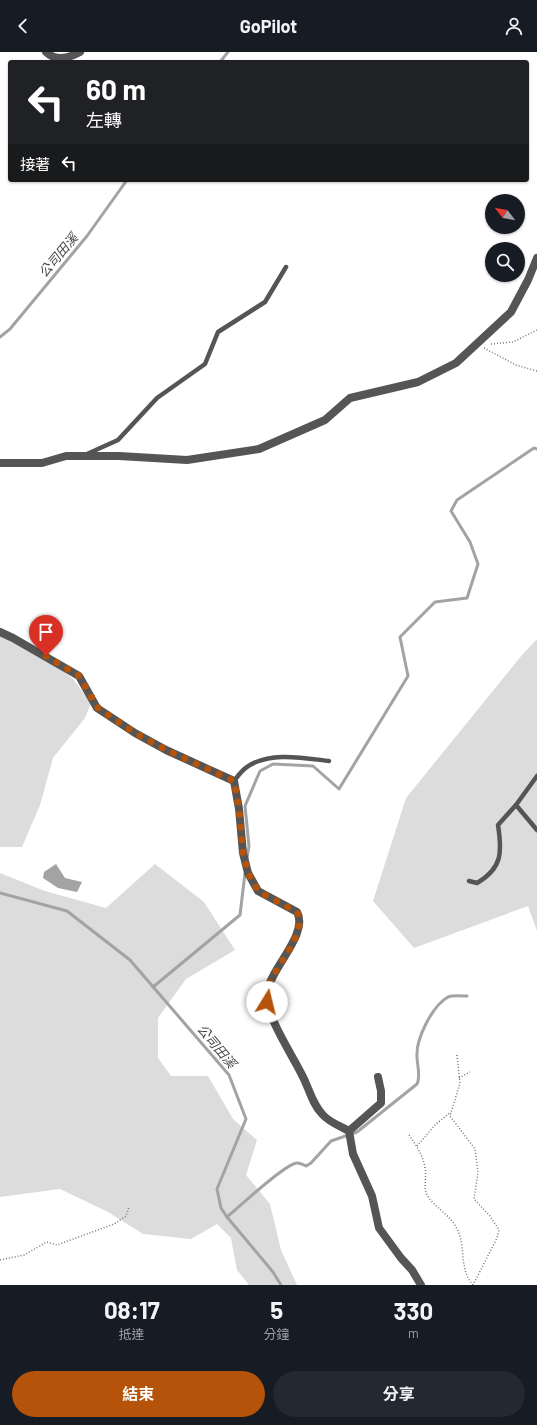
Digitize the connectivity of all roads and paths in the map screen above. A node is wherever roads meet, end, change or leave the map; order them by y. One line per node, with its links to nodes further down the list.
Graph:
1 (46, 52): 2 (street)
2 (80, 52)
3 (537, 258): 6 (street)
4 (286, 267): 8 (lane)
5 (537, 330): 6 (path)
6 (477, 345): 7 (path); 8 (street)
7 (537, 371)
8 (82, 456): 9 (street)
9 (0, 463)
10 (0, 632): 13 (street)
11 (329, 761): 13 (lane)
12 (537, 776): 14 (lane)
13 (234, 781): 22 (street)
14 (516, 805): 15 (lane); 16 (lane)
15 (537, 830)
16 (469, 881)
17 (457, 1055): 20 (path)
18 (470, 1072): 20 (path)
19 (378, 1077): 22 (street)
20 (459, 1078): 21 (path)
21 (451, 1112): 24 (path); 28 (path)
22 (350, 1135): 27 (street)
23 (409, 1135): 24 (path)
24 (417, 1147): 28 (path)
25 (129, 1207): 26 (path)
26 (0, 1260)
27 (421, 1285)
28 (473, 1285)

